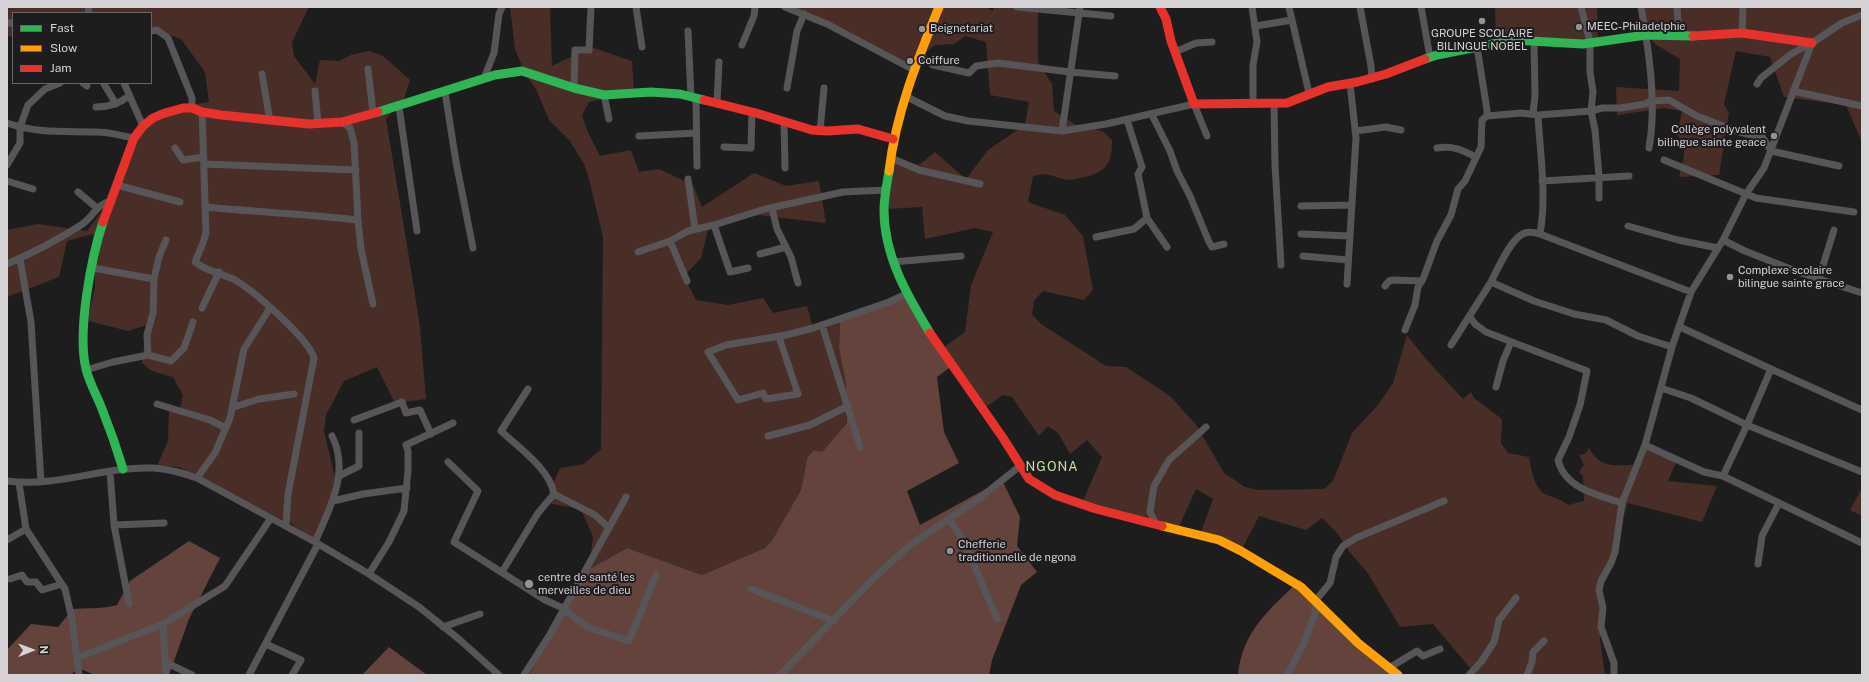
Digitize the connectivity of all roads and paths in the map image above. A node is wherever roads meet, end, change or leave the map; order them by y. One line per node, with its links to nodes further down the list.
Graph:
1 (502, 7): 45 (street)
2 (591, 7): 52 (street)
3 (636, 7): 34 (street)
4 (755, 7): 33 (street)
5 (785, 7): 17 (street)
6 (939, 7): 37 (street)
7 (1016, 7): 18 (street)
8 (1160, 7): 36 (street)
9 (1252, 7): 23 (street)
10 (1289, 7): 22 (street)
11 (1360, 7): 46 (street)
12 (1421, 7): 38 (street)
13 (1581, 7): 31 (street)
14 (1642, 7): 27 (street)
15 (1677, 7): 28 (street)
16 (1743, 7): 26 (street)
17 (793, 8): 19 (street)
18 (1080, 10): 21 (street); 42 (street)
19 (804, 14): 41 (street); 53 (street)
20 (1862, 15): 32 (street)
21 (1111, 16)
22 (1292, 20): 23 (street); 58 (street)
23 (1256, 26): 67 (street)
24 (152, 31): 72 (street)
25 (688, 31): 62 (street)
26 (1742, 33): 28 (street); 32 (street)
27 (1646, 35): 28 (street); 31 (street); 63 (street)
28 (1679, 36)
29 (1534, 41): 31 (street); 35 (street); 77 (street)
30 (1212, 42): 36 (street)
31 (1590, 42): 73 (street)
32 (1812, 43): 51 (street); 56 (street)
33 (742, 45)
34 (642, 47)
35 (1477, 47): 38 (street); 79 (street)
36 (1175, 52): 66 (street)
37 (920, 55): 41 (street); 42 (street)
38 (1430, 57): 46 (street)
39 (719, 62): 64 (street)
40 (368, 69): 76 (street)
41 (914, 70): 61 (street)
42 (1070, 72): 44 (street); 91 (street)
43 (262, 74): 82 (street)
44 (1115, 76)
45 (484, 78): 52 (street); 57 (street)
46 (1372, 79): 47 (street)
47 (1350, 83): 58 (street); 92 (street)
48 (58, 84): 88 (street)
49 (104, 84): 65 (street)
50 (124, 84): 60 (street)
51 (1757, 84)
52 (574, 88): 59 (street)
53 (787, 88)
54 (824, 88): 90 (street)
55 (315, 91): 86 (street)
56 (1793, 91): 69 (street); 102 (street)
57 (445, 92): 71 (street); 149 (street)
58 (1309, 93): 68 (street)
59 (604, 95): 62 (street); 80 (street)
60 (129, 96): 65 (street); 87 (street)
61 (905, 96): 91 (street); 97 (street)
62 (694, 98): 64 (street); 93 (street)
63 (1652, 101): 73 (street); 101 (street); 102 (street)
64 (717, 103): 75 (street)
65 (116, 104): 70 (street)
66 (1194, 104): 67 (street); 78 (street); 95 (street)
67 (1253, 104): 68 (street)
68 (1274, 104): 159 (street)
69 (1862, 106)
70 (96, 107)
71 (399, 107): 76 (street); 138 (street)
72 (192, 108): 74 (street); 87 (street)
73 (1591, 111): 77 (street); 112 (street)
74 (202, 112): 82 (street); 105 (street)
75 (752, 112): 84 (street); 98 (street)
76 (373, 114): 83 (street)
77 (1535, 114): 79 (street); 116 (street)
78 (1152, 115): 81 (street); 146 (street)
79 (1487, 116): 103 (street)
80 (610, 119)
81 (1127, 120): 91 (street); 132 (street)
82 (270, 121): 86 (street)
83 (342, 122): 86 (street); 111 (street)
84 (784, 122): 90 (street); 110 (street)
85 (7, 123): 88 (street)
86 (318, 123)
87 (144, 126): 96 (street)
88 (20, 127): 96 (street); 107 (street)
89 (1401, 130): 92 (street)
90 (820, 131): 97 (street)
91 (1062, 131)
92 (1355, 131): 126 (street)
93 (696, 133): 94 (street); 108 (street)
94 (639, 136)
95 (1207, 136)
96 (134, 138): 118 (street)
97 (893, 139): 104 (street)
98 (724, 147)
99 (176, 148): 105 (street)
100 (1437, 148): 103 (street)
101 (1649, 148)
102 (1771, 151): 109 (street); 122 (street)
103 (1476, 157): 166 (street)
104 (891, 158): 117 (street); 120 (street)
105 (204, 160): 111 (street); 129 (street)
106 (1664, 160): 122 (street)
107 (7, 165)
108 (697, 166)
109 (1839, 166)
110 (785, 168)
111 (356, 170): 133 (street)
112 (1599, 176): 113 (street); 116 (street); 123 (street)
113 (1629, 176)
114 (688, 179): 136 (street)
115 (7, 181): 119 (street)
116 (1542, 181): 140 (street)
117 (980, 184)
118 (118, 185): 124 (street); 125 (street)
119 (33, 189)
120 (886, 190): 130 (street); 157 (street)
121 (78, 192): 128 (street)
122 (1746, 194): 131 (street); 145 (street)
123 (1599, 198)
124 (112, 201): 128 (street); 160 (street)
125 (180, 202)
126 (1351, 204): 127 (street); 141 (street)
127 (1301, 206)
128 (97, 208): 155 (street)
129 (206, 208): 133 (street); 162 (street)
130 (772, 208): 134 (street); 147 (street)
131 (1854, 212)
132 (1147, 218): 142 (street); 148 (street)
133 (358, 220): 174 (street)
134 (714, 225): 136 (street); 161 (street)
135 (1628, 226): 150 (street)
136 (695, 229): 144 (street)
137 (1834, 230): 163 (street)
138 (417, 231)
139 (1300, 234): 141 (street)
140 (1540, 234): 168 (street); 171 (street)
141 (1350, 236): 156 (street)
142 (1096, 237)
143 (166, 240): 164 (street)
144 (670, 240): 151 (street); 165 (street)
145 (1723, 240): 150 (street); 163 (street)
146 (1224, 244)
147 (786, 247): 152 (street); 167 (street)
148 (1166, 247)
149 (473, 248)
150 (1718, 248): 171 (street)
151 (638, 252)
152 (760, 254)
153 (961, 256): 157 (street)
154 (1303, 256): 156 (street)
155 (20, 258): 158 (street); 217 (street)
156 (1348, 260): 169 (street)
157 (893, 262): 173 (street)
158 (7, 264)
159 (1281, 265)
160 (93, 268): 164 (street); 188 (street)
161 (748, 268)
162 (219, 272): 175 (street); 176 (street)
163 (1819, 278): 172 (street)
164 (154, 279): 186 (street)
165 (687, 281)
166 (1422, 281): 170 (street); 181 (street)
167 (798, 282)
168 (1491, 282): 177 (street); 185 (street)
169 (1348, 284)
170 (1385, 286)
171 (1691, 292): 180 (street)
172 (1862, 293)
173 (906, 294): 179 (street); 209 (street)
174 (373, 304)
175 (202, 308)
176 (270, 308): 195 (street); 231 (street)
177 (1470, 317): 183 (street); 184 (street)
178 (193, 322): 186 (street)
179 (822, 325): 182 (street); 194 (street)
180 (1680, 327): 185 (street); 187 (street)
181 (1405, 330)
182 (778, 337): 182 (street)
183 (1511, 342): 189 (street); 224 (street)
184 (1451, 345)
185 (1672, 347): 190 (street)
186 (148, 355): 188 (street)
187 (1771, 369): 196 (street); 199 (street)
188 (86, 370): 210 (street)
189 (1496, 387)
190 (1661, 388): 199 (street); 206 (street)
191 (528, 389): 220 (street)
192 (294, 394): 195 (street)
193 (157, 404): 201 (street)
194 (848, 406): 205 (street); 207 (street)
195 (234, 407): 201 (street)
196 (1862, 410)
197 (354, 420): 203 (street)
198 (453, 423): 203 (street)
199 (1747, 425): 212 (street); 214 (street)
200 (1206, 427): 229 (street)
201 (226, 428): 215 (street)
202 (359, 433): 213 (street)
203 (431, 434): 219 (street)
204 (332, 436): 213 (street)
205 (768, 436)
206 (1645, 445): 214 (street); 224 (street)
207 (860, 447)
208 (448, 462): 238 (street)
209 (1020, 466): 227 (street); 229 (street)
210 (123, 469): 211 (street); 215 (street)
211 (110, 471): 217 (street); 230 (street)
212 (1862, 472)
213 (339, 476): 222 (street)
214 (1723, 476): 225 (street)
215 (197, 478): 226 (street)
216 (7, 481): 218 (street)
217 (41, 482): 218 (street)
218 (19, 483): 233 (street)
219 (407, 488): 222 (street); 239 (street)
220 (554, 494): 232 (street); 238 (street)
221 (626, 497): 232 (street)
222 (333, 501): 235 (street)
223 (1444, 501): 245 (street)
224 (1622, 503): 271 (street)
225 (1779, 503): 236 (street); 237 (street)
226 (271, 518): 231 (street); 251 (street)
227 (949, 518): 249 (street); 250 (street)
228 (164, 523): 230 (street)
229 (1156, 524): 245 (street)
230 (114, 525): 246 (street)
231 (286, 525): 235 (street)
232 (609, 528): 247 (street)
233 (26, 529): 234 (street); 242 (street)
234 (7, 540)
235 (317, 542): 239 (street); 254 (street)
236 (1862, 543)
237 (1758, 564)
238 (502, 572): 247 (street)
239 (368, 574): 252 (street)
240 (656, 575): 247 (street)
241 (10, 579): 242 (street)
242 (62, 584): 256 (street)
243 (751, 589): 250 (street)
244 (1516, 598): 269 (street)
245 (1316, 600): 258 (street); 267 (street)
246 (129, 604)
247 (563, 608): 265 (street)
248 (480, 614): 252 (street)
249 (996, 619)
250 (834, 621): 266 (street)
251 (163, 624): 256 (street); 257 (street)
252 (443, 627): 264 (street)
253 (1544, 641): 270 (street)
254 (266, 644): 262 (street); 263 (street)
255 (1440, 649): 258 (street)
256 (77, 658): 259 (street)
257 (165, 662): 260 (street); 261 (street)
258 (1389, 668): 268 (street)
259 (79, 675)
260 (166, 675)
261 (192, 675)
262 (249, 675)
263 (292, 675)
264 (499, 675)
265 (524, 675)
266 (780, 675)
267 (1287, 675)
268 (1398, 675)
269 (1469, 675)
270 (1527, 675)
271 (1614, 675)

